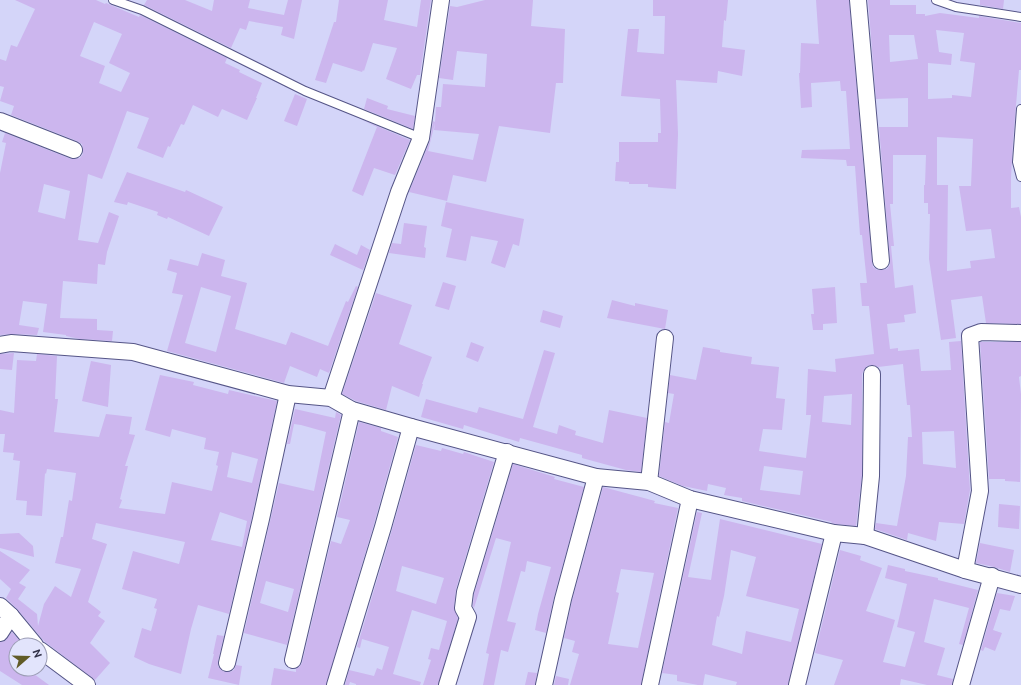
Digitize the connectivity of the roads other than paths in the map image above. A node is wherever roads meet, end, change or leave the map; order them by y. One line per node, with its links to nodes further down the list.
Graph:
1 (113, 0): 8 (lane)
2 (441, 0): 8 (street)
3 (858, 0): 11 (street)
4 (936, 0): 5 (lane)
5 (1021, 17)
6 (1021, 109): 10 (lane)
7 (0, 121): 9 (street)
8 (421, 138): 17 (street)
9 (74, 150)
10 (1021, 177)
11 (881, 261)
12 (1021, 333): 26 (street)
13 (665, 338): 22 (street)
14 (0, 345): 16 (street)
15 (872, 374): 25 (street)
16 (288, 394): 17 (street); 34 (street)
17 (330, 398): 18 (street)
18 (352, 410): 19 (street); 33 (street)
19 (411, 427): 20 (street); 36 (street)
20 (507, 452): 21 (street); 37 (street)
21 (596, 477): 22 (street); 38 (street)
22 (649, 482): 23 (street)
23 (690, 499): 24 (street); 39 (street)
24 (834, 533): 25 (street); 40 (street)
25 (865, 536): 26 (street)
26 (965, 570): 27 (street)
27 (992, 576): 28 (street); 41 (street)
28 (1021, 581)
29 (6, 611): 30 (street); 31 (street)
30 (0, 633)
31 (29, 637)
32 (48, 656): 35 (street)
33 (293, 660)
34 (227, 663)
35 (86, 685)
36 (335, 685)
37 (447, 685)
38 (544, 685)
39 (650, 685)
40 (797, 685)
41 (961, 685)

